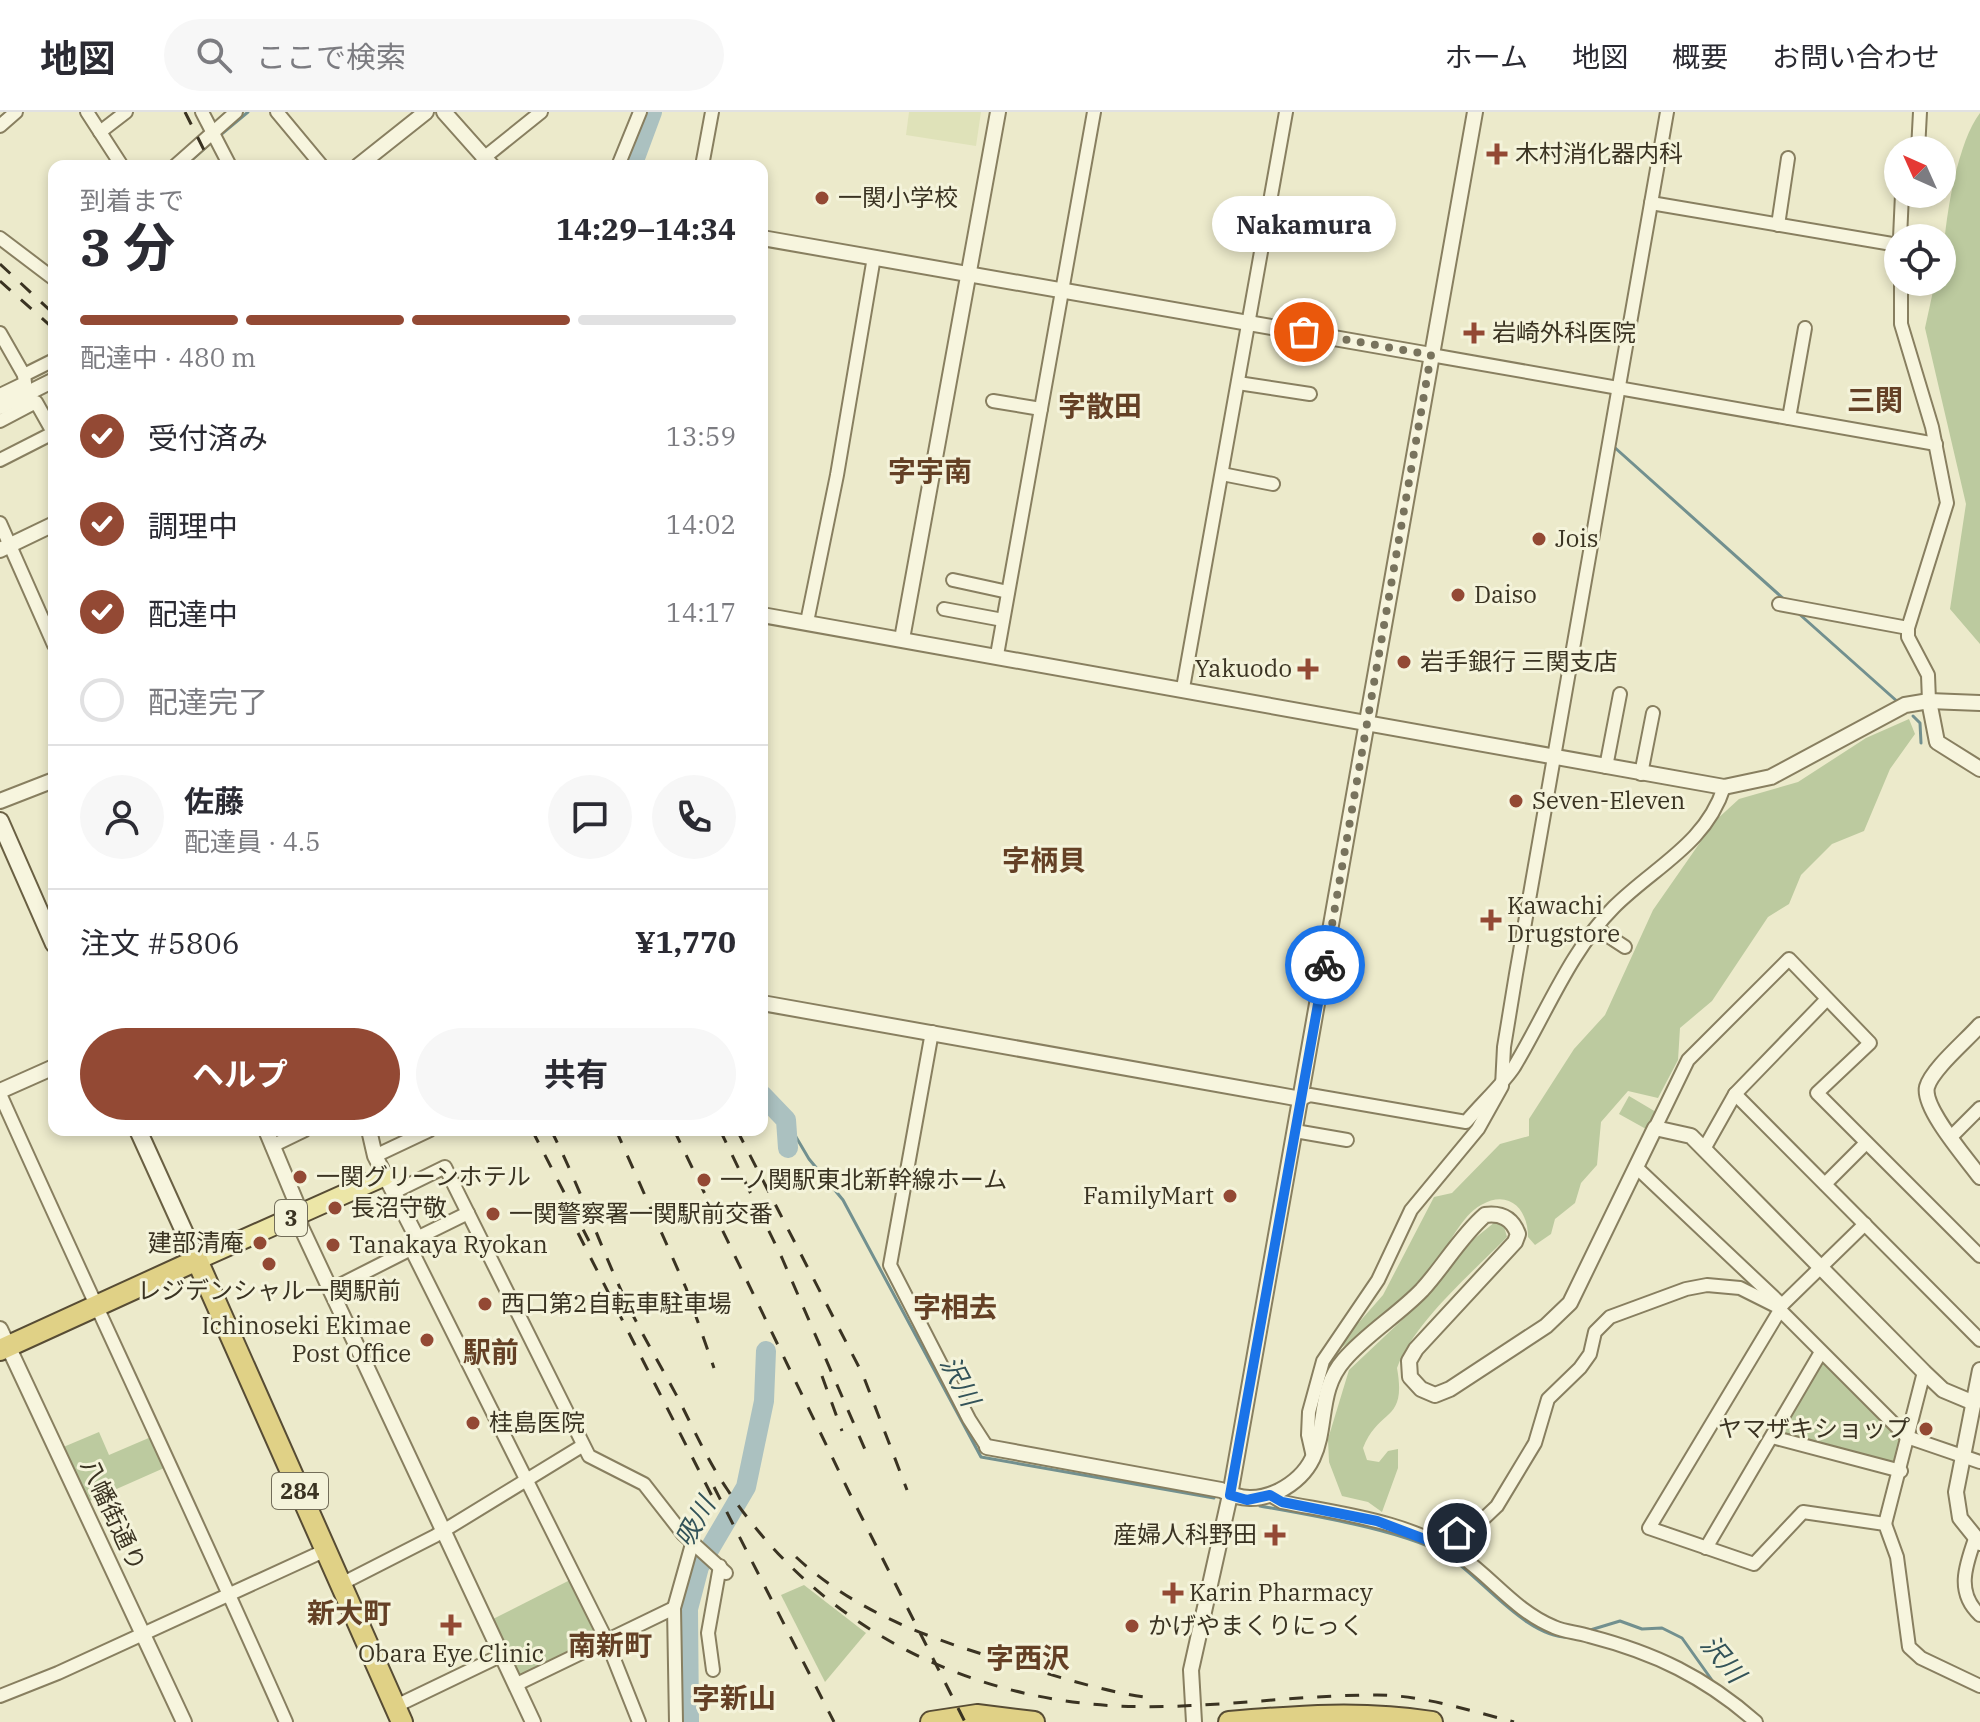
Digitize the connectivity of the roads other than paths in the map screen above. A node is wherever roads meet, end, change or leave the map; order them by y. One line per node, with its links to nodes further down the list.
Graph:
1 (16, 112): 18 (street)
2 (87, 112): 19 (street)
3 (126, 112): 19 (street)
4 (202, 112): 20 (street)
5 (236, 112): 20 (street)
6 (277, 112): 26 (street)
7 (426, 112): 27 (street)
8 (444, 112): 28 (street)
9 (541, 112): 29 (street)
10 (640, 112): 30 (street)
11 (712, 112): 31 (street)
12 (998, 112): 39 (street)
13 (1094, 112): 40 (street)
14 (1286, 112): 42 (street)
15 (1475, 112): 45 (street)
16 (1667, 112): 32 (street)
17 (1920, 112): 21 (street)
18 (0, 126)
19 (100, 132): 23 (street)
20 (212, 132): 24 (street); 25 (street)
21 (1919, 136)
22 (1788, 158): 33 (street)
23 (118, 160)
24 (182, 160)
25 (227, 160)
26 (317, 160)
27 (366, 160)
28 (484, 160)
29 (489, 160)
30 (620, 160)
31 (703, 160)
32 (1651, 203): 33 (street); 50 (street)
33 (1778, 225): 36 (street)
34 (0, 238): 38 (street)
35 (768, 239): 37 (street)
36 (1884, 243)
37 (874, 257): 39 (street); 73 (street)
38 (48, 269)
39 (969, 273): 40 (street); 76 (street)
40 (1062, 290): 42 (street); 56 (street)
41 (1901, 296): 60 (street)
42 (1249, 322): 45 (street); 49 (street)
43 (1805, 328): 57 (street)
44 (0, 333): 47 (street)
45 (1431, 355): 50 (street); 83 (street)
46 (48, 363): 47 (street)
47 (24, 375): 52 (street)
48 (48, 383): 55 (street)
49 (1238, 383): 51 (street); 62 (street)
50 (1618, 388): 57 (street); 84 (street)
51 (1310, 394)
52 (0, 395)
53 (993, 401): 56 (street)
54 (48, 405): 58 (street)
55 (0, 407)
56 (1041, 409): 68 (street)
57 (1789, 418): 60 (street)
58 (0, 421)
59 (48, 437): 61 (street)
60 (1936, 444): 74 (street)
61 (0, 460)
62 (1222, 474): 63 (street); 78 (street)
63 (1273, 484)
64 (0, 523): 66 (street)
65 (48, 527): 66 (street)
66 (6, 548): 75 (street)
67 (953, 580): 68 (street)
68 (1008, 592): 72 (street)
69 (1779, 604): 74 (street)
70 (944, 609): 72 (street)
71 (768, 616): 73 (street)
72 (1003, 620): 77 (street)
73 (807, 622): 76 (street)
74 (1908, 628): 80 (street)
75 (48, 633)
76 (902, 639): 77 (street)
77 (997, 655): 78 (street)
78 (1183, 688): 83 (street)
79 (1620, 694): 85 (street)
80 (1929, 701): 81 (street); 86 (street); 89 (street)
81 (1980, 703)
82 (1653, 713): 87 (street)
83 (1367, 721): 84 (street); 103 (street)
84 (1555, 757): 85 (street); 100 (street)
85 (1606, 767): 87 (street)
86 (1980, 769)
87 (1641, 774): 89 (street)
88 (48, 782): 90 (street)
89 (1724, 787): 92 (street)
90 (0, 801)
91 (0, 821): 93 (main road)
92 (1596, 928): 94 (street); 100 (street)
93 (48, 930)
94 (1625, 947)
95 (1827, 999): 102 (street); 105 (street); 114 (street)
96 (768, 1004): 98 (street)
97 (1980, 1025): 112 (street)
98 (932, 1032): 103 (street); 141 (street)
99 (48, 1070): 101 (street)
100 (1504, 1075): 103 (street); 143 (street)
101 (0, 1092): 130 (street)
102 (1735, 1094): 116 (street); 121 (street)
103 (1301, 1099): 106 (street)
104 (1980, 1108): 112 (street)
105 (1655, 1128): 116 (street); 118 (street)
106 (1295, 1131): 113 (street); 147 (street)
107 (141, 1136): 127 (main road)
108 (268, 1136): 115 (street)
109 (293, 1136): 115 (street)
110 (370, 1136): 117 (street)
111 (417, 1136): 117 (street)
112 (1951, 1137): 119 (street)
113 (1347, 1140)
114 (1866, 1143): 121 (street); 126 (street)
115 (272, 1146): 123 (street)
116 (1704, 1149): 128 (street)
117 (375, 1156): 120 (street)
118 (1636, 1167): 131 (street); 143 (street)
119 (1980, 1177)
120 (389, 1184): 122 (street); 123 (main road, 3); 125 (street)
121 (1825, 1184): 124 (street)
122 (468, 1213): 125 (street); 140 (street)
123 (299, 1214): 127 (main road, 3); 129 (street)
124 (1865, 1224): 128 (street); 132 (street)
125 (414, 1243): 129 (street); 146 (street)
126 (1980, 1256)
127 (197, 1260): 130 (highway); 155 (highway, 284)
128 (1821, 1267): 131 (street); 136 (street)
129 (332, 1289): 150 (street)
130 (97, 1307): 133 (highway); 157 (street)
131 (1781, 1308): 134 (street); 152 (street); 154 (street)
132 (1980, 1340)
133 (3, 1341): 160 (street, 八幡街通り)
134 (1821, 1352): 138 (street); 139 (street)
135 (1980, 1370): 137 (street)
136 (1924, 1372): 137 (street); 139 (street)
137 (1977, 1404): 142 (street)
138 (1772, 1437): 145 (street); 154 (street)
139 (1907, 1437): 142 (street); 145 (street)
140 (582, 1446): 146 (street); 153 (street)
141 (987, 1447): 147 (street)
142 (1963, 1459): 144 (street); 151 (street)
143 (1314, 1460): 148 (street)
144 (1980, 1462)
145 (1901, 1471): 149 (street)
146 (525, 1478): 150 (street); 161 (street)
147 (1230, 1495): 148 (street); 176 (street)
148 (1270, 1495): 152 (street)
149 (1885, 1524): 154 (street); 165 (street)
150 (444, 1531): 156 (street); 162 (street)
151 (1978, 1541): 159 (street)
152 (1435, 1543): 179 (street)
153 (694, 1545): 158 (street); 163 (street)
154 (1706, 1548)
155 (326, 1550): 156 (highway, 284); 157 (street)
156 (341, 1584): 167 (highway, 284)
157 (228, 1594): 160 (street); 171 (street)
158 (674, 1608): 161 (street); 169 (street)
159 (1980, 1615)
160 (142, 1634): 166 (street); 170 (street, 八幡街通り)
161 (606, 1639): 164 (street); 173 (street)
162 (502, 1655): 164 (street); 167 (street)
163 (713, 1670)
164 (517, 1684): 172 (street)
165 (1980, 1686)
166 (0, 1696)
167 (399, 1714)
168 (1287, 1719): 177 (highway); 178 (highway)
169 (673, 1721)
170 (184, 1722)
171 (286, 1722)
172 (533, 1722)
173 (639, 1722)
174 (931, 1722): 175 (highway)
175 (1034, 1722)
176 (1194, 1722)
177 (1229, 1722)
178 (1432, 1722)
179 (1756, 1722)

